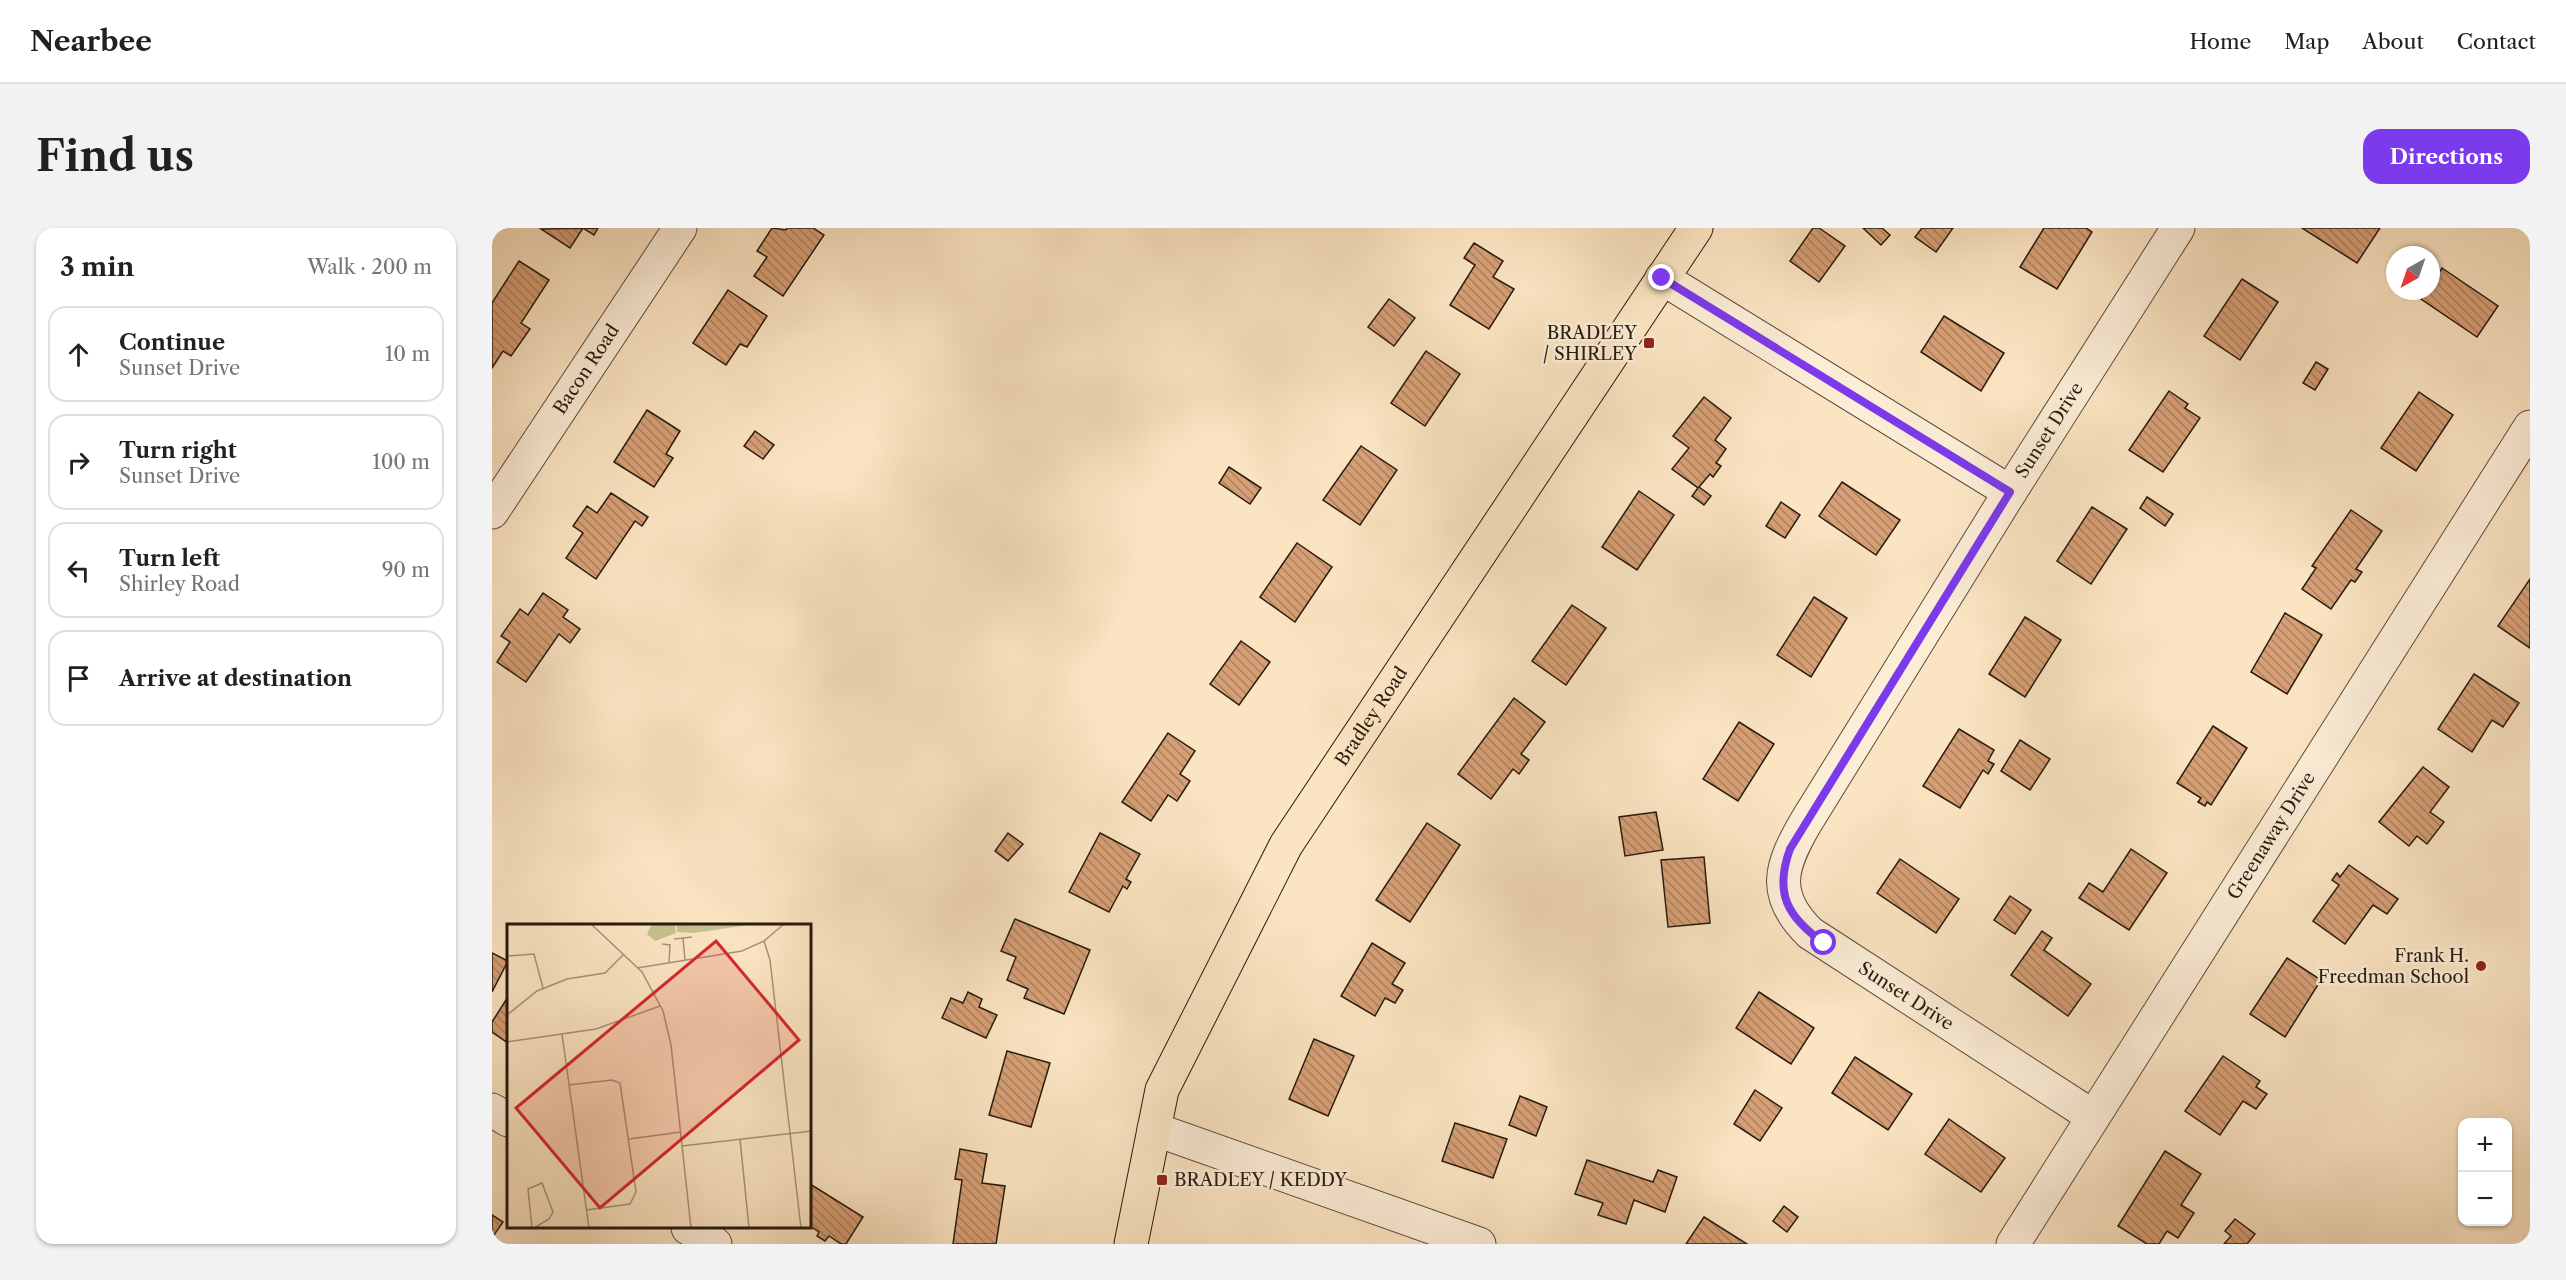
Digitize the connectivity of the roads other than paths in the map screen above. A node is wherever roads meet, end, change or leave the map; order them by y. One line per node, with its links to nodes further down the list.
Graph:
1 (680, 228): 7 (street, Bacon Road)
2 (1696, 228): 4 (main road, Bradley Road)
3 (2178, 228): 6 (street, Sunset Drive)
4 (1662, 278): 6 (street); 11 (main road, Bradley Road)
5 (2530, 427): 9 (street, Greenaway Drive)
6 (2010, 492): 9 (street, Sunset Drive)
7 (492, 512)
8 (492, 1110): 10 (street)
9 (2092, 1116): 16 (street, Greenaway Drive)
10 (507, 1119)
11 (1154, 1129): 14 (main road, Bradley Road); 15 (street)
12 (691, 1229): 13 (street)
13 (715, 1244)
14 (1131, 1244)
15 (1479, 1244)
16 (2013, 1244)

